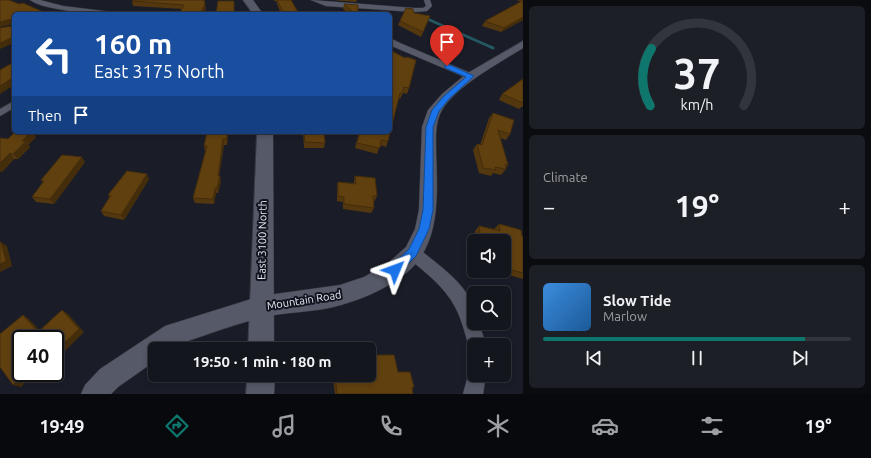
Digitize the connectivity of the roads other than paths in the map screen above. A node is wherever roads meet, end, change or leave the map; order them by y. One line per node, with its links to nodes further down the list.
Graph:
1 (33, 0): 5 (street)
2 (248, 0): 9 (main road)
3 (427, 0): 6 (street)
4 (317, 2): 6 (street)
5 (63, 8): 7 (street); 8 (street)
6 (374, 11)
7 (54, 12)
8 (96, 12)
9 (257, 12)
10 (392, 41): 12 (street)
11 (523, 44): 12 (street, Mountain Road)
12 (470, 76): 16 (street, Mountain Road)
13 (12, 105): 14 (street)
14 (0, 114)
15 (264, 134): 17 (main road, East 3100 North)
16 (413, 253): 17 (street, Mountain Road); 18 (street)
17 (261, 307): 19 (main road, East 3100 North); 22 (street, Mountain Road)
18 (475, 338)
19 (261, 342)
20 (261, 382): 23 (main road)
21 (476, 382): 24 (street)
22 (94, 394)
23 (260, 394)
24 (473, 394)

